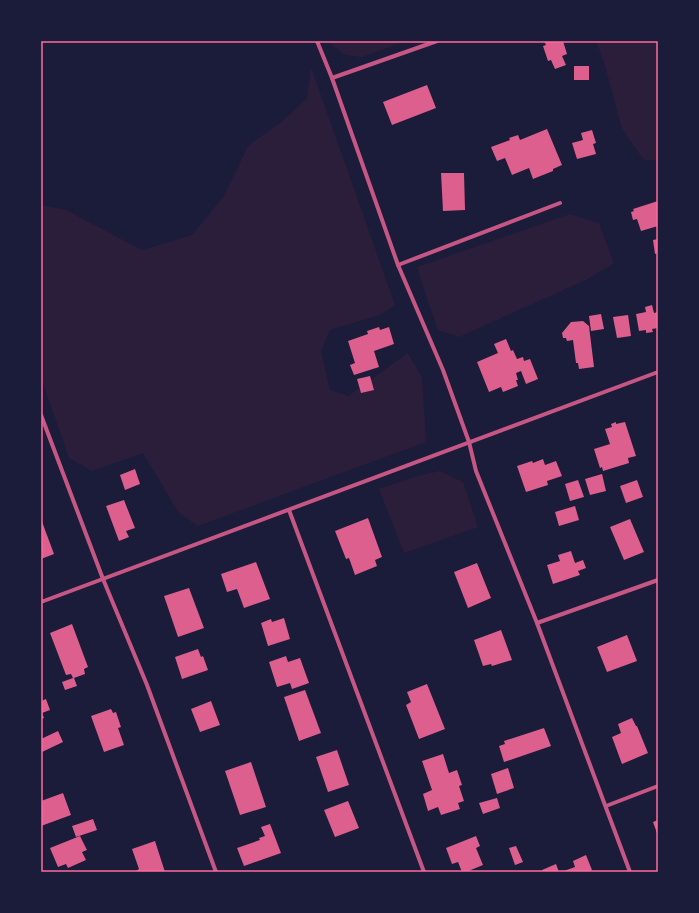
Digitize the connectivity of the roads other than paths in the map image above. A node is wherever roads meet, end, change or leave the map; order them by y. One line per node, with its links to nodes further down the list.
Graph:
1 (318, 41): 3 (street)
2 (437, 41): 3 (street)
3 (332, 78): 5 (street)
4 (560, 203): 5 (street)
5 (398, 265): 8 (street)
6 (658, 372): 8 (street)
7 (41, 415): 10 (street)
8 (469, 442): 9 (street); 13 (street)
9 (289, 510): 10 (street); 17 (street)
10 (103, 579): 12 (street); 16 (street)
11 (658, 580): 13 (street)
12 (41, 602)
13 (537, 623): 15 (street)
14 (658, 786): 15 (street)
15 (606, 806): 18 (street)
16 (216, 872)
17 (424, 872)
18 (630, 872)

